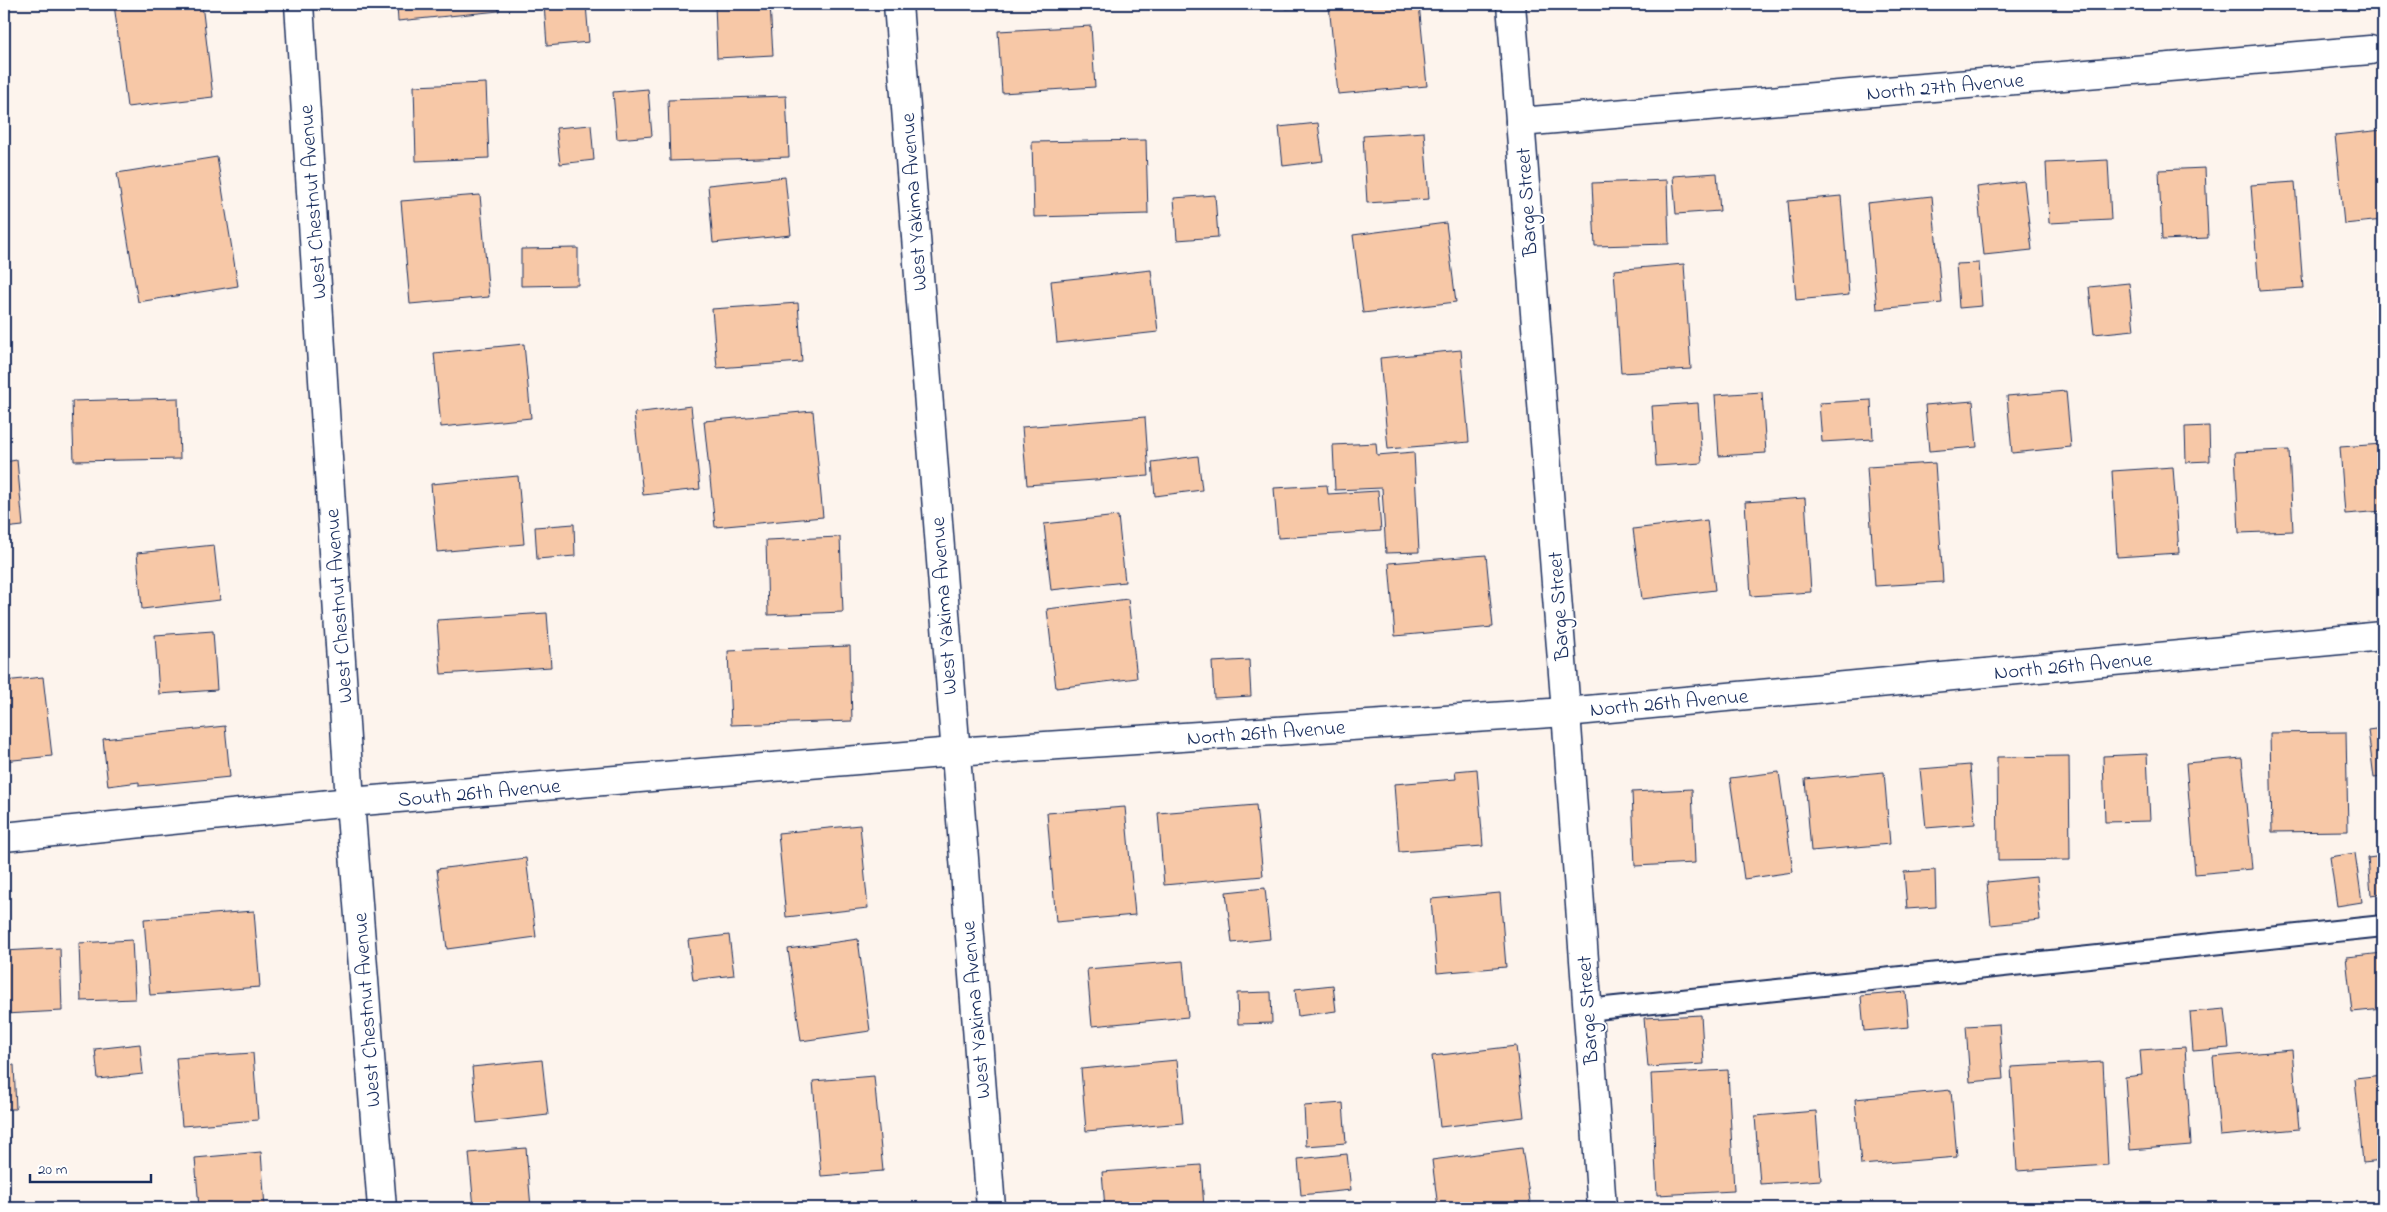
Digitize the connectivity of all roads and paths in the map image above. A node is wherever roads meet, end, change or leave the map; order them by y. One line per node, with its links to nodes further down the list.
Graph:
1 (299, 4): 9 (street, West Chestnut Avenue)
2 (898, 4): 8 (street, West Yakima Avenue)
3 (1511, 4): 5 (street, Barge Street)
4 (2370, 50): 5 (street, North 27th Avenue)
5 (1520, 122): 7 (street, Barge Street)
6 (2383, 636): 7 (street, North 26th Avenue)
7 (1566, 712): 8 (street, North 26th Avenue); 12 (street, Barge Street)
8 (954, 752): 9 (street, South 26th Avenue); 14 (street, West Yakima Avenue)
9 (350, 802): 10 (street, South 26th Avenue); 13 (street, West Chestnut Avenue)
10 (4, 837)
11 (2383, 926): 12 (lane)
12 (1587, 1010): 15 (street, Barge Street)
13 (382, 1208)
14 (991, 1208)
15 (1602, 1208)

